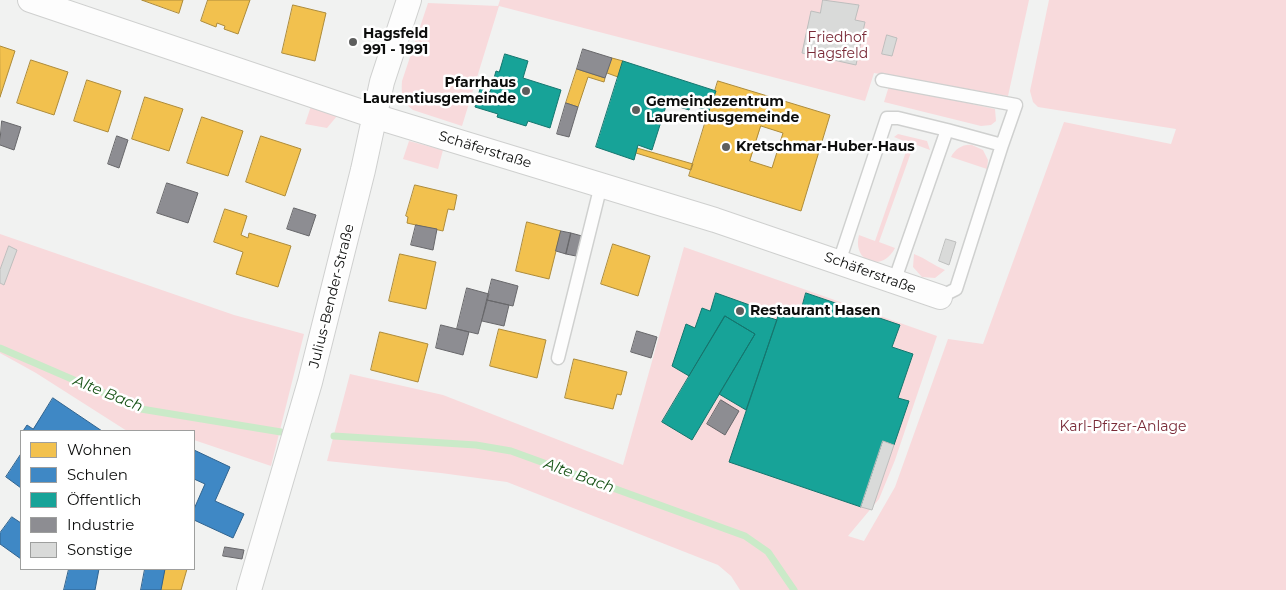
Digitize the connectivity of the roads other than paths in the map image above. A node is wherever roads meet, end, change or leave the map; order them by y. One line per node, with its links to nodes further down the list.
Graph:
1 (30, 0): 4 (street, Schäferstraße)
2 (409, 0): 4 (street, Julius-Bender-Straße)
3 (882, 80): 6 (lane)
4 (374, 116): 7 (street, Schäferstraße); 12 (street, Julius-Bender-Straße)
5 (947, 130): 6 (lane); 8 (lane); 9 (lane)
6 (1002, 145): 10 (lane)
7 (602, 185): 8 (street, Schäferstraße); 11 (lane)
8 (839, 262): 9 (street, Schäferstraße)
9 (894, 282): 10 (street, Schäferstraße)
10 (940, 297)
11 (558, 358)
12 (249, 590)

